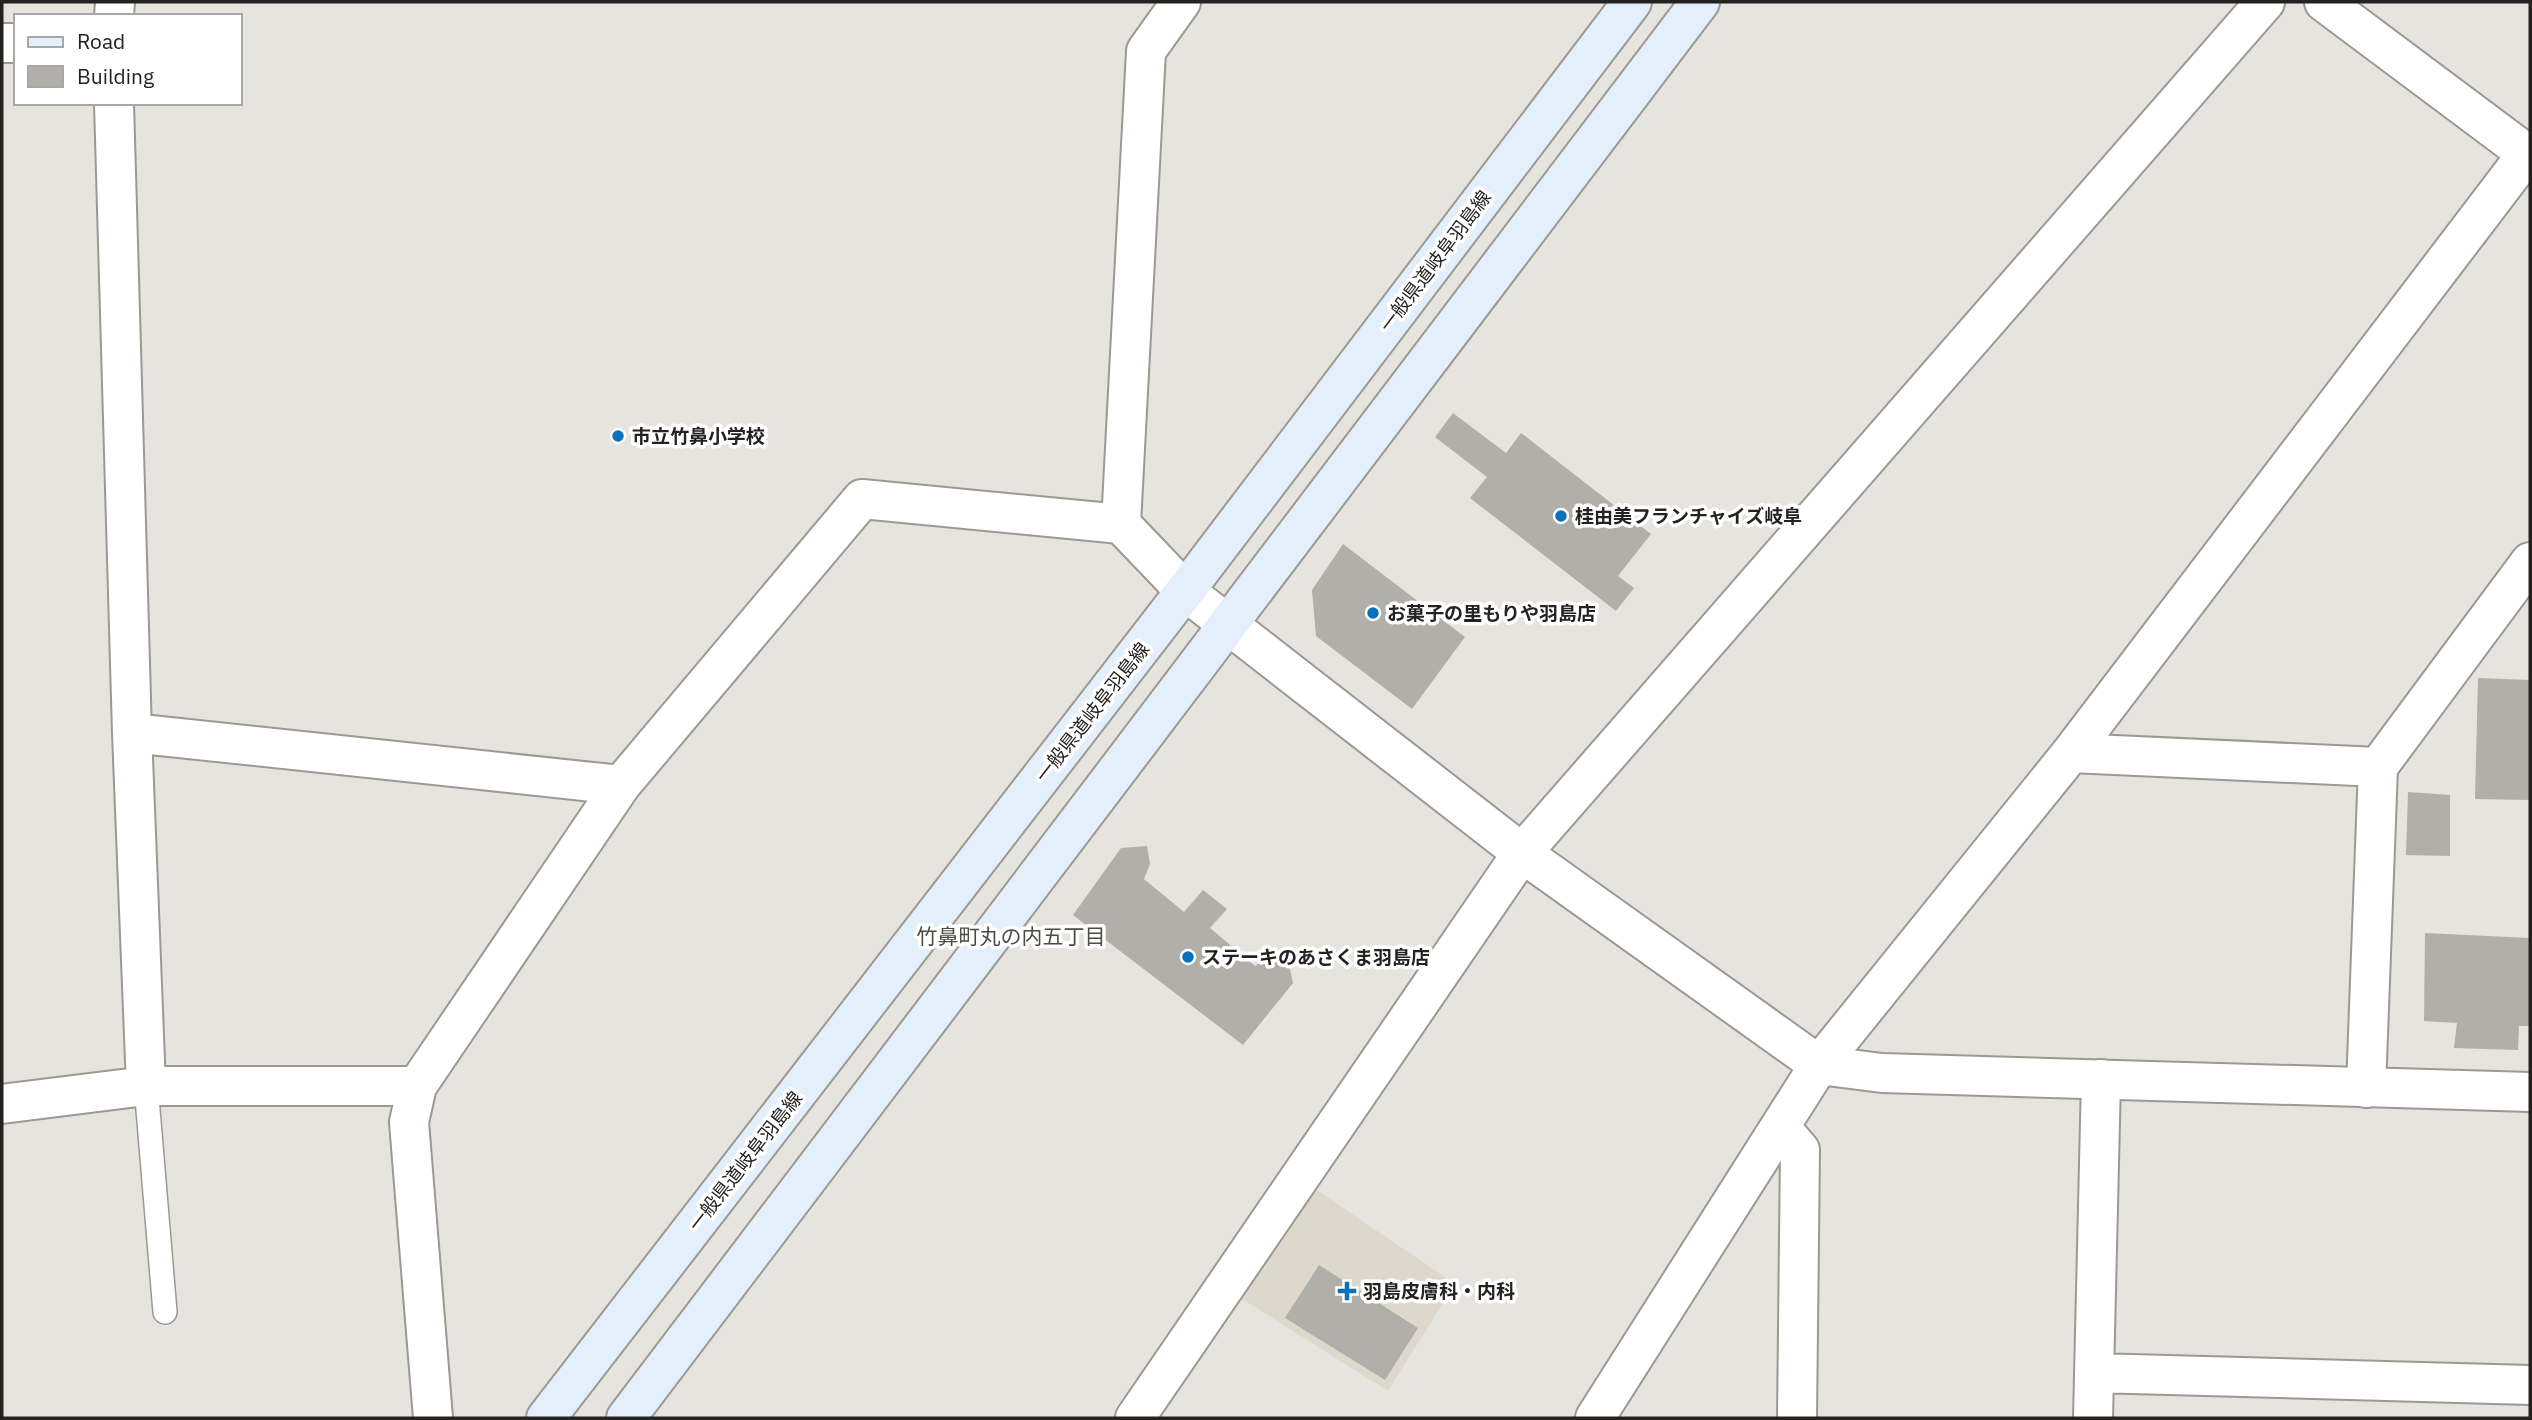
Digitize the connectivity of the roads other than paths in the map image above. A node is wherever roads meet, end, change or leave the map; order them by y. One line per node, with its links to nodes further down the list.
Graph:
1 (1181, 2): 8 (street)
2 (1632, 2): 10 (main road, 一般県道岐阜羽島線)
3 (1700, 2): 11 (main road)
4 (2265, 2): 16 (street)
5 (2324, 2): 7 (street)
6 (114, 105): 12 (street)
7 (2529, 153): 13 (street)
8 (1121, 524): 10 (street); 15 (street)
9 (2530, 562): 14 (street)
10 (1185, 591): 11 (street); 29 (main road, 一般県道岐阜羽島線)
11 (1229, 626): 16 (street); 30 (main road)
12 (132, 733): 15 (street); 19 (street)
13 (2071, 752): 14 (street); 17 (street)
14 (2378, 767): 21 (street)
15 (621, 785): 20 (street)
16 (1522, 853): 17 (street); 31 (street)
17 (1819, 1065): 18 (street); 24 (street)
18 (2101, 1079): 21 (street); 26 (street)
19 (146, 1086): 20 (street); 23 (street); 25 (lane)
20 (417, 1086): 28 (street)
21 (2366, 1088): 22 (street)
22 (2530, 1092)
23 (2, 1104)
24 (1780, 1127): 32 (street); 33 (street)
25 (165, 1312)
26 (2094, 1373): 27 (street); 34 (street)
27 (2530, 1385)
28 (432, 1418)
29 (547, 1418)
30 (626, 1418)
31 (1135, 1418)
32 (1595, 1418)
33 (1797, 1418)
34 (2093, 1418)

